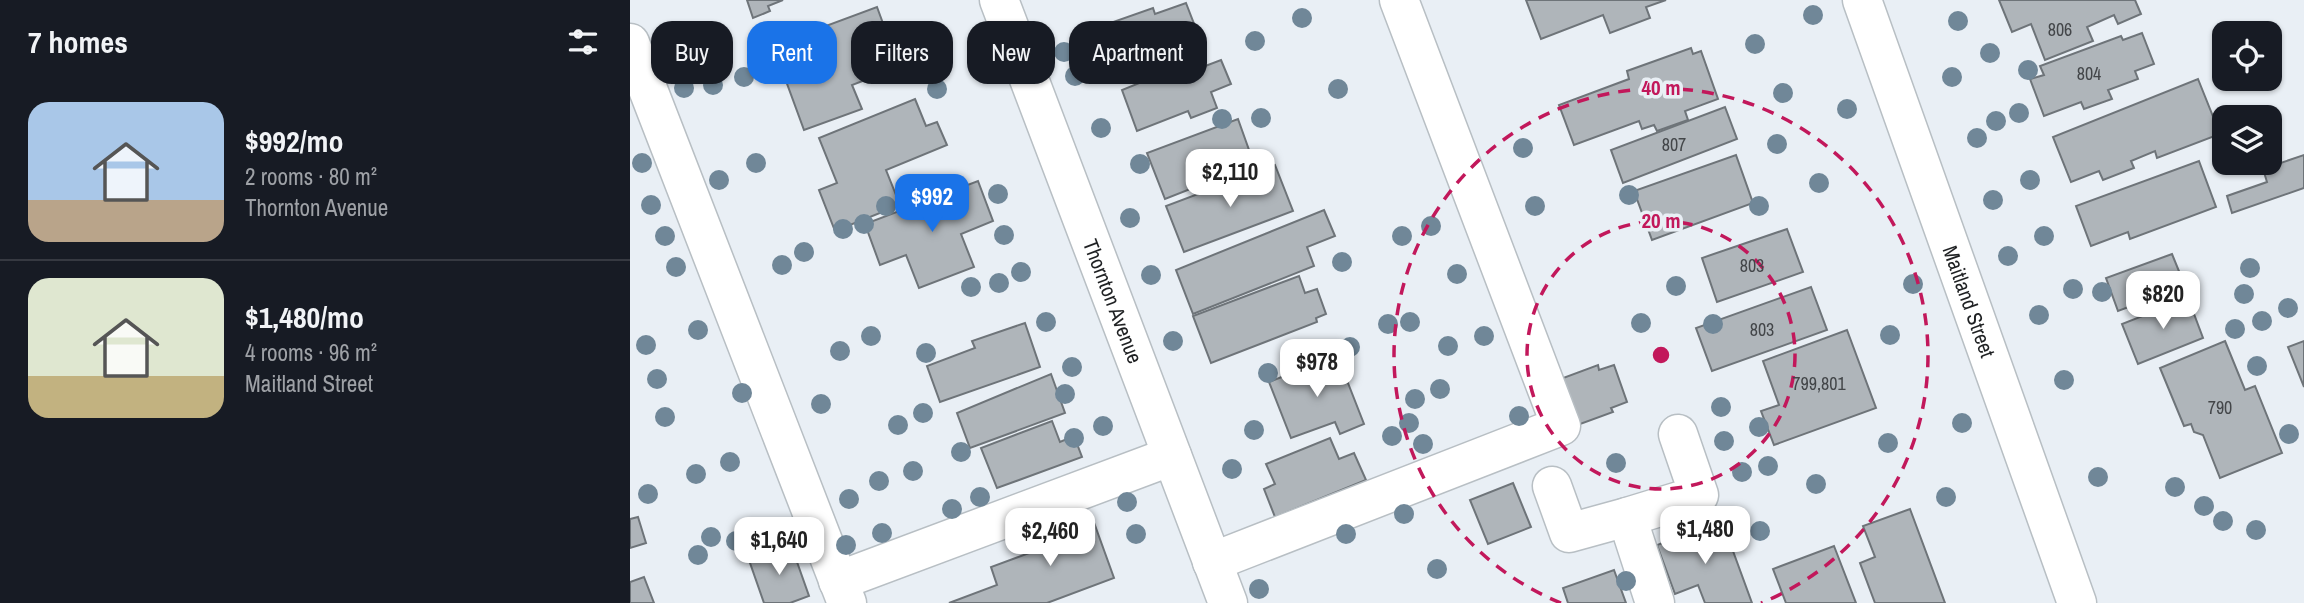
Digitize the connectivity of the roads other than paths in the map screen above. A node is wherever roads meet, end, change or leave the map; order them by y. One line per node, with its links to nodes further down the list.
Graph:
1 (999, 0): 6 (street, Thornton Avenue)
2 (1399, 0): 9 (street)
3 (1862, 0): 13 (street, Maitland Street)
4 (630, 43): 10 (street)
5 (1678, 434): 8 (street)
6 (1172, 456): 9 (street, Thornton Avenue); 10 (street)
7 (1552, 486): 8 (street)
8 (1627, 517): 12 (street)
9 (1212, 562): 11 (street, Thornton Avenue)
10 (842, 592)
11 (1228, 603)
12 (1655, 603)
13 (2077, 603)

